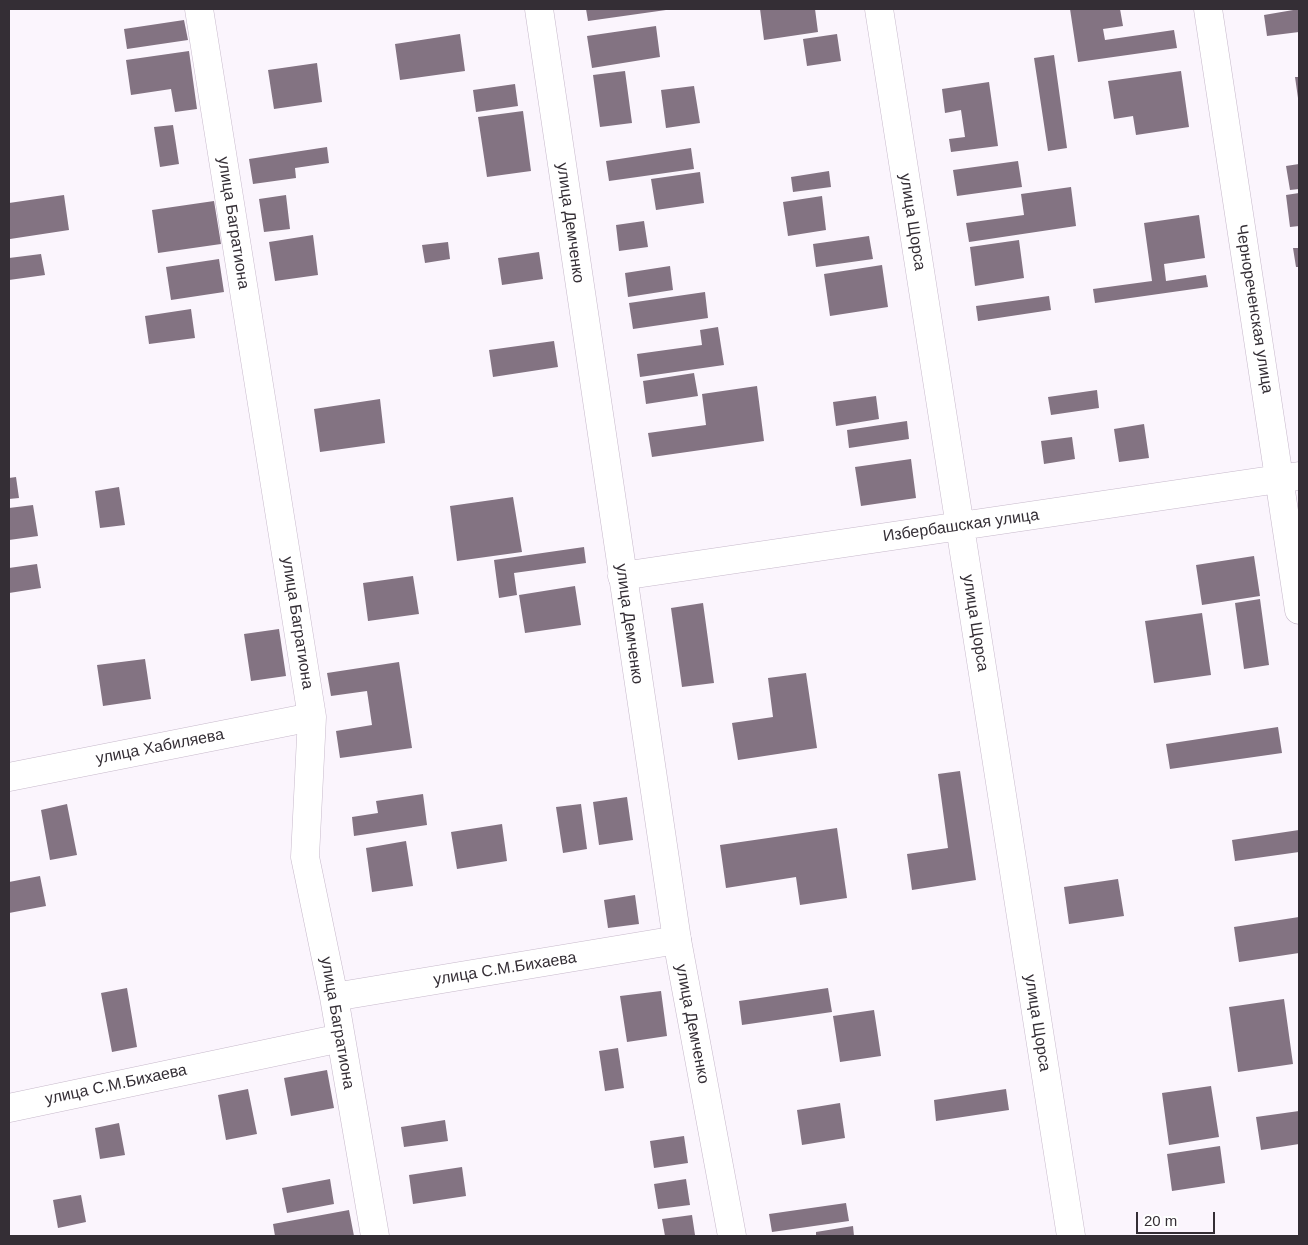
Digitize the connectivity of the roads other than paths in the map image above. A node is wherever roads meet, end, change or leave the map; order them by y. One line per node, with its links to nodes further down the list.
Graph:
1 (199, 9): 9 (street, улица Багратиона)
2 (539, 9): 7 (street, улица Демченко)
3 (879, 9): 6 (street, улица Щорса)
4 (1208, 9): 5 (street, Чернореченская улица)
5 (1290, 478): 6 (street, Избербашская улица); 8 (street, Чернореченская улица)
6 (960, 526): 7 (street, Избербашская улица); 17 (street, улица Щорса)
7 (622, 576): 11 (street, улица Демченко)
8 (1299, 610)
9 (312, 717): 10 (street, улица Хабиляева); 12 (street, улица Багратиона)
10 (9, 777)
11 (677, 940): 12 (street, улица С.М.Бихаева); 16 (street, улица Демченко)
12 (334, 998): 13 (street, улица Багратиона)
13 (341, 1038): 14 (street, улица С.М.Бихаева); 15 (street, улица Багратиона)
14 (9, 1108)
15 (375, 1236)
16 (732, 1236)
17 (1071, 1236)

